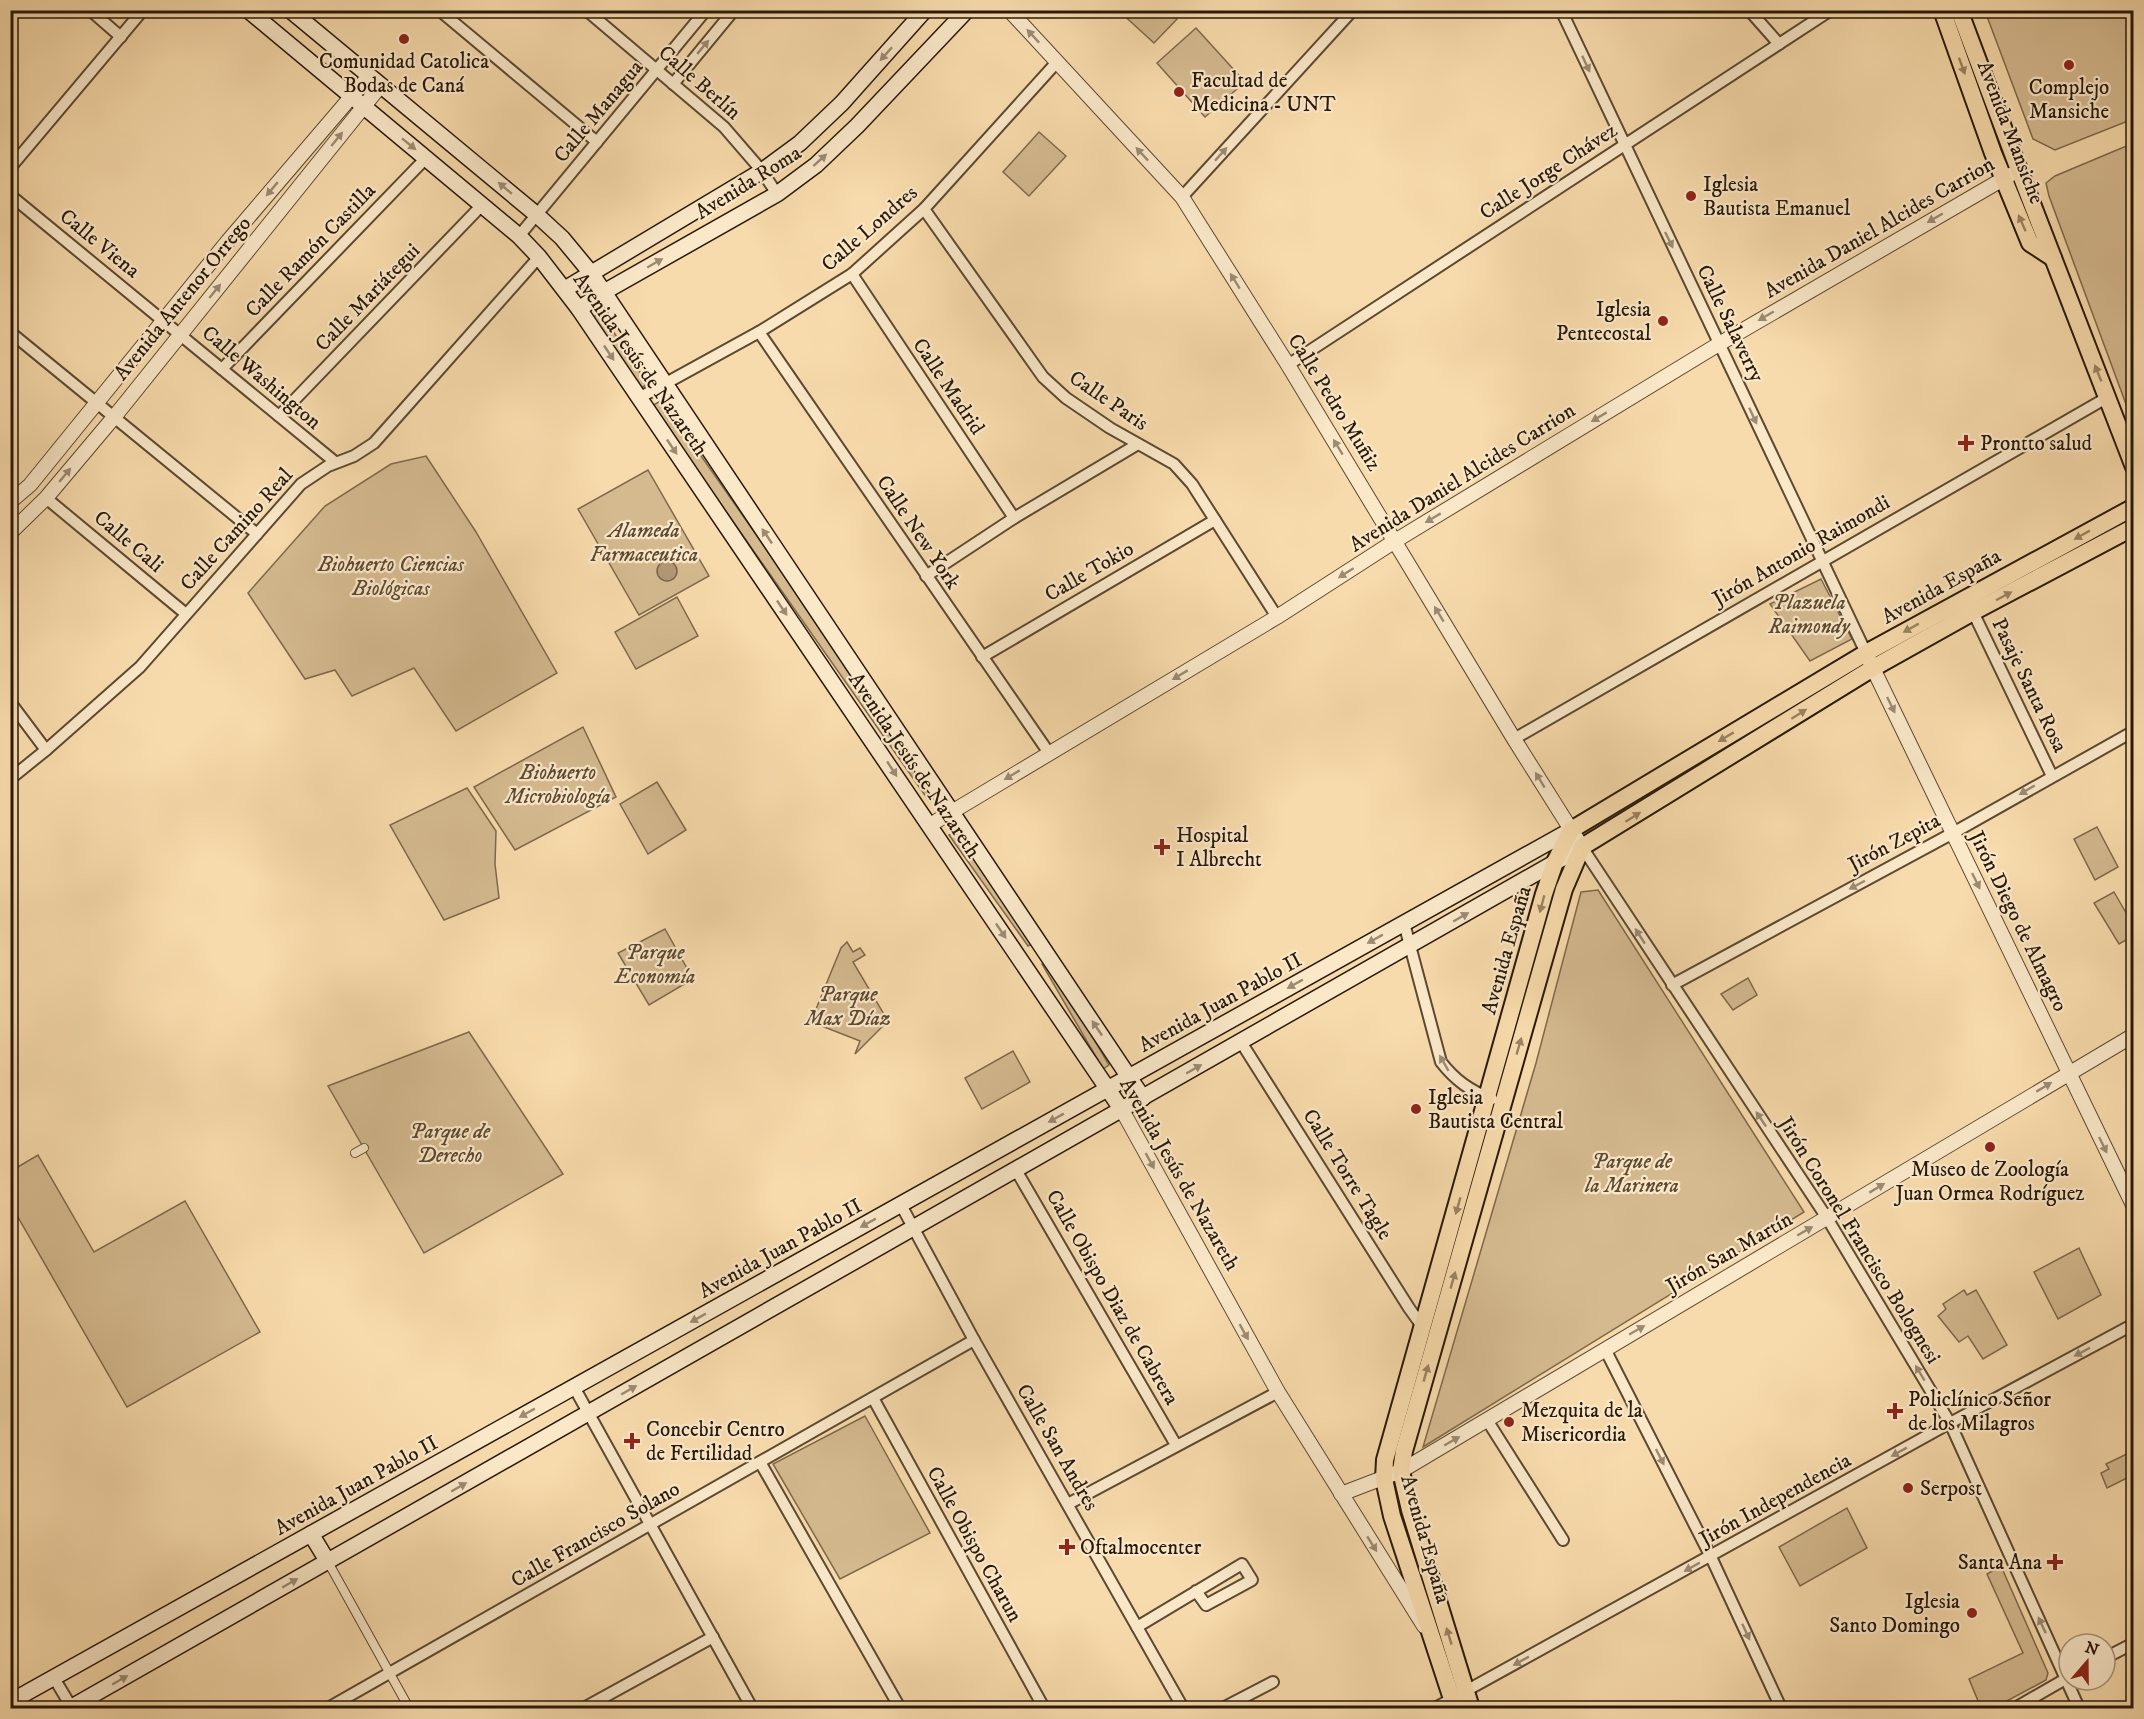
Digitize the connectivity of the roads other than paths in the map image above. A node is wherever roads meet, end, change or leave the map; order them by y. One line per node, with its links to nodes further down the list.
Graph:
1 (90, 10): 18 (street)
2 (143, 10): 18 (street)
3 (248, 10): 21 (main road, Avenida Jesús de Nazareth)
4 (290, 10): 19 (main road, Avenida Jesús de Nazareth)
5 (439, 10): 27 (street)
6 (586, 10): 23 (street, Calle Berlín)
7 (706, 10): 23 (street, Calle Managua)
8 (734, 10): 25 (street, Calle Managua, one-way to 8)
9 (926, 10): 32 (main road, Avenida Roma, one-way to 32)
10 (967, 10): 34 (main road, Avenida Roma, one-way to 10)
11 (1009, 10): 22 (street, Calle Pedro Muñiz, one-way to 11)
12 (1353, 10): 36 (street, one-way to 12)
13 (1561, 10): 28 (street, Calle Salaverry, one-way to 28)
14 (1749, 10): 20 (street)
15 (1831, 10): 20 (street, Calle Jorge Chávez)
16 (1942, 10): 33 (main road, Avenida Mansiche, one-way to 33)
17 (1959, 10): 31 (main road, Avenida Mansiche)
18 (121, 37): 30 (street)
19 (323, 37): 21 (main road); 24 (main road, Avenida Jesús de Nazareth)
20 (1779, 44): 28 (street, Calle Jorge Chávez)
21 (305, 58): 26 (main road, Avenida Jesús de Nazareth)
22 (1057, 62): 36 (street, Calle Pedro Muñiz, one-way to 22); 38 (street, Calle Londres)
23 (657, 70): 25 (street, Calle Berlín); 27 (street, Calle Managua)
24 (375, 80): 26 (street, Avenida Antenor Orrego); 39 (main road, Avenida Jesús de Nazareth, one-way to 24)
25 (673, 84): 32 (street, Calle Berlín)
26 (357, 102): 29 (main road, Avenida Jesús de Nazareth, one-way to 29); 41 (street, Avenida Antenor Orrego, one-way to 41); 42 (street, Avenida Antenor Orrego, one-way to 26)
27 (597, 142): 39 (street, Calle Managua)
28 (1624, 145): 54 (street, Calle Salaverry, one-way to 54); 55 (street, Calle Jorge Chávez)
29 (426, 158): 37 (main road, Avenida Jesús de Nazareth); 56 (street, Calle Ramón Castilla)
30 (10, 168)
31 (2019, 170): 33 (street, Avenida Daniel Alcides Carrion); 44 (main road, Avenida Mansiche)
32 (762, 171): 34 (street, Calle Berlín); 45 (main road, Avenida Roma)
33 (2003, 178): 44 (main road, Avenida Mansiche, one-way to 33); 54 (street, Avenida Daniel Alcides Carrion, one-way to 54)
34 (777, 194): 48 (main road, Avenida Roma, one-way to 34)
35 (10, 195): 50 (street, Calle Viena)
36 (1182, 198): 55 (street, Calle Pedro Muñiz, one-way to 36)
37 (482, 205): 40 (main road, Avenida Jesús de Nazareth); 62 (street, Calle Mariátegui)
38 (924, 209): 46 (street, Calle Londres); 63 (street, Calle Paris)
39 (537, 214): 40 (street, Calle Managua); 45 (main road, Avenida Jesús de Nazareth)
40 (519, 236): 43 (main road, Avenida Jesús de Nazareth)
41 (228, 241): 42 (street); 50 (street, Avenida Antenor Orrego)
42 (244, 255): 53 (street, Avenida Antenor Orrego, one-way to 42)
43 (539, 257): 47 (main road, Avenida Jesús de Nazareth); 64 (street, Calle Camino Real)
44 (2053, 258): 58 (main road, Avenida Mansiche, one-way to 44)
45 (591, 273): 47 (main road, Avenida Roma); 48 (main road, Avenida Jesús de Nazareth)
46 (852, 274): 51 (street, Calle Londres); 69 (street, Calle Madrid)
47 (565, 289): 49 (main road, Avenida Jesús de Nazareth)
48 (604, 292): 49 (main road, Avenida Roma); 57 (main road, Avenida Jesús de Nazareth)
49 (579, 309): 59 (main road, Avenida Jesús de Nazareth, one-way to 59)
50 (164, 321): 53 (street, Calle Washington); 60 (street, Avenida Antenor Orrego)
51 (759, 332): 57 (street, Calle Londres); 76 (street, Calle New York)
52 (11, 334): 60 (street)
53 (180, 334): 56 (street, Calle Washington); 61 (street, Avenida Antenor Orrego)
54 (1719, 344): 74 (street, Avenida Daniel Alcides Carrion, one-way to 74); 75 (street, Calle Salaverry, one-way to 75)
55 (1288, 365): 74 (street, Calle Pedro Muñiz, one-way to 55)
56 (222, 369): 62 (street, Calle Washington)
57 (665, 383): 59 (street, Calle Londres); 90 (main road, Avenida Jesús de Nazareth, one-way to 57)
58 (2108, 397): 65 (main road, Avenida Mansiche); 75 (street, Jirón Antonio Raimondi)
59 (639, 398): 91 (main road, Avenida Jesús de Nazareth, one-way to 91)
60 (98, 402): 61 (street); 67 (street, Avenida Antenor Orrego)
61 (115, 416): 66 (street, Avenida Antenor Orrego, one-way to 61); 73 (street)
62 (279, 416): 64 (street, Calle Washington)
63 (1138, 444): 69 (street); 70 (street, Calle Paris)
64 (335, 462): 73 (street, Calle Camino Real)
65 (2133, 467)
66 (46, 498): 72 (street, Avenida Antenor Orrego); 78 (street, Calle Cali)
67 (10, 502)
68 (2133, 507): 80 (main road, Avenida España, one-way to 80)
69 (1014, 518): 76 (street)
70 (1215, 520): 79 (street, Calle Paris); 81 (street, Calle Tokio)
71 (2133, 527): 77 (main road, Avenida España, one-way to 71)
72 (10, 533)
73 (257, 534): 78 (street, Calle Camino Real)
74 (1395, 541): 79 (street, Avenida Daniel Alcides Carrion, one-way to 79); 85 (street, Calle Pedro Muñiz, one-way to 74)
75 (1822, 561): 80 (street, Calle Salaverry); 85 (street, Jirón Antonio Raimondi)
76 (926, 576): 81 (street, Calle New York)
77 (1973, 612): 82 (main road, Avenida España); 88 (street, Pasaje Santa Rosa)
78 (186, 614): 86 (street, Calle Camino Real)
79 (1277, 616): 87 (street, Avenida Daniel Alcides Carrion, one-way to 87)
80 (1866, 653): 82 (street, Jirón Diego de Almagro); 92 (main road, Avenida España, one-way to 92)
81 (982, 657): 87 (street, Calle New York)
82 (1873, 668): 93 (street, Jirón Diego de Almagro, one-way to 93); 94 (main road, Avenida España, one-way to 82)
83 (10, 702): 86 (street)
84 (2133, 731): 88 (street, Jirón Zepita)
85 (1514, 739): 92 (street, Calle Pedro Muñiz, one-way to 85)
86 (46, 750): 89 (street, Calle Camino Real)
87 (1049, 753): 90 (street, Avenida Daniel Alcides Carrion, one-way to 90)
88 (2052, 776): 93 (street, Jirón Zepita, one-way to 93)
89 (10, 779)
90 (952, 812): 91 (street, Avenida Daniel Alcides Carrion); 104 (main road, Avenida Jesús de Nazareth, one-way to 90)
91 (930, 825): 105 (main road, Avenida Jesús de Nazareth, one-way to 105)
92 (1570, 830): 94 (street, Calle Pedro Muñiz); 95 (main road, Avenida España); 96 (main road, Avenida Juan Pablo II)
93 (1953, 833): 100 (street, Jirón Zepita, one-way to 100); 103 (street, Jirón Diego de Almagro, one-way to 103)
94 (1582, 846): 95 (main road, Avenida Juan Pablo II); 100 (street, Jirón Coronel Francisco Bolognesi, one-way to 94); 107 (main road, Avenida España, one-way to 94)
95 (1555, 862): 97 (main road, Avenida Juan Pablo II, one-way to 95); 107 (main road, Avenida España, one-way to 107)
96 (1404, 923): 97 (street); 98 (main road, Avenida Juan Pablo II, one-way to 98)
97 (1411, 945): 99 (main road, Avenida Juan Pablo II); 107 (street, one-way to 97)
98 (1346, 956): 99 (main road); 104 (main road, Avenida Juan Pablo II, one-way to 104)
99 (1357, 976): 102 (main road, Avenida Juan Pablo II)
100 (1672, 985): 114 (street, Jirón Coronel Francisco Bolognesi, one-way to 100)
101 (2133, 1035): 103 (street, Jirón San Martín)
102 (1241, 1042): 106 (main road, Avenida Juan Pablo II, one-way to 102); 117 (street, Calle Torre Tagle)
103 (2069, 1073): 113 (street, Jirón Diego de Almagro, one-way to 113); 114 (street, Jirón San Martín, one-way to 103)
104 (1129, 1077): 105 (main road, Avenida Juan Pablo II); 106 (main road, Avenida Jesús de Nazareth)
105 (1107, 1089): 108 (main road, Avenida Jesús de Nazareth); 112 (main road, Avenida Juan Pablo II, one-way to 112)
106 (1143, 1098): 108 (main road, Avenida Juan Pablo II)
107 (1496, 1100): 117 (main road, Avenida España, one-way to 117); 128 (main road, Avenida España, one-way to 107)
108 (1122, 1110): 111 (main road, Avenida Juan Pablo II); 121 (street, Avenida Jesús de Nazareth, one-way to 121)
109 (364, 1148): 110 (street)
110 (355, 1153)
111 (1017, 1170): 115 (main road, Avenida Juan Pablo II); 126 (street, Calle Obispo Diaz de Cabrera)
112 (901, 1204): 115 (street, Calle San Andres); 120 (main road, Avenida Juan Pablo II, one-way to 120)
113 (2133, 1207)
114 (1827, 1218): 119 (street, Jirón San Martín, one-way to 114); 125 (street, Jirón Coronel Francisco Bolognesi, one-way to 114)
115 (914, 1228): 118 (street, Calle San Andres); 123 (main road, Avenida Juan Pablo II, one-way to 115)
116 (2133, 1324): 125 (street, Jirón Independencia, one-way to 125)
117 (1424, 1325): 129 (main road, Avenida España)
118 (974, 1340): 122 (street, Calle Francisco Solano); 131 (street, Calle San Andres)
119 (1605, 1349): 124 (street, Jirón San Martín); 135 (street, one-way to 135)
120 (574, 1387): 123 (street); 133 (main road, Avenida Juan Pablo II, one-way to 133)
121 (1278, 1392): 126 (street); 130 (street, Avenida Jesús de Nazareth)
122 (873, 1398): 127 (street, Calle Francisco Solano); 158 (street, Calle Obispo Charun)
123 (588, 1413): 132 (street); 136 (main road, Avenida Juan Pablo II, one-way to 123)
124 (1487, 1420): 128 (street, Jirón San Martín, one-way to 124); 134 (street)
125 (1950, 1423): 135 (street, Jirón Independencia, one-way to 135); 143 (street, Jirón Coronel Francisco Bolognesi, one-way to 125)
126 (1176, 1444): 131 (street)
127 (760, 1462): 132 (street, Calle Francisco Solano); 157 (street)
128 (1401, 1471): 129 (street, Jirón San Martín); 149 (main road, Avenida España, one-way to 128)
129 (1384, 1479): 130 (street, Jirón San Martín); 139 (main road, Avenida España)
130 (1341, 1494): 139 (street, Avenida Jesús de Nazareth, one-way to 139)
131 (1068, 1504): 138 (street, Calle San Andres)
132 (650, 1525): 140 (street); 144 (street, Calle Francisco Solano)
133 (311, 1534): 136 (main road); 145 (main road, Avenida Juan Pablo II)
134 (1563, 1540)
135 (1711, 1557): 149 (street, Jirón Independencia, one-way to 149); 163 (street, one-way to 163)
136 (328, 1562): 144 (street); 152 (main road, Avenida Juan Pablo II, one-way to 136)
137 (1196, 1591): 137 (street); 138 (street)
138 (1137, 1627): 159 (street, Calle San Andres)
139 (1431, 1637): 149 (main road, Avenida España)
140 (713, 1638): 151 (street); 156 (street)
141 (2133, 1643): 142 (street)
142 (2117, 1652)
143 (2057, 1656)
144 (389, 1674): 153 (street, Calle Francisco Solano); 154 (street)
145 (54, 1678): 150 (main road, Avenida Juan Pablo II); 152 (street)
146 (1273, 1682): 160 (street)
147 (2057, 1684): 164 (street)
148 (2073, 1692): 165 (street, Jirón Coronel Francisco Bolognesi)
149 (1458, 1700): 161 (street, Jirón Independencia); 162 (main road, Avenida España)
150 (10, 1702)
151 (604, 1704): 155 (street)
152 (71, 1708)
153 (328, 1708)
154 (409, 1708)
155 (584, 1708)
156 (752, 1708)
157 (900, 1708)
158 (1044, 1708)
159 (1183, 1708)
160 (1223, 1708)
161 (1435, 1708)
162 (1471, 1708)
163 (1782, 1708)
164 (2015, 1708)
165 (2079, 1708)

